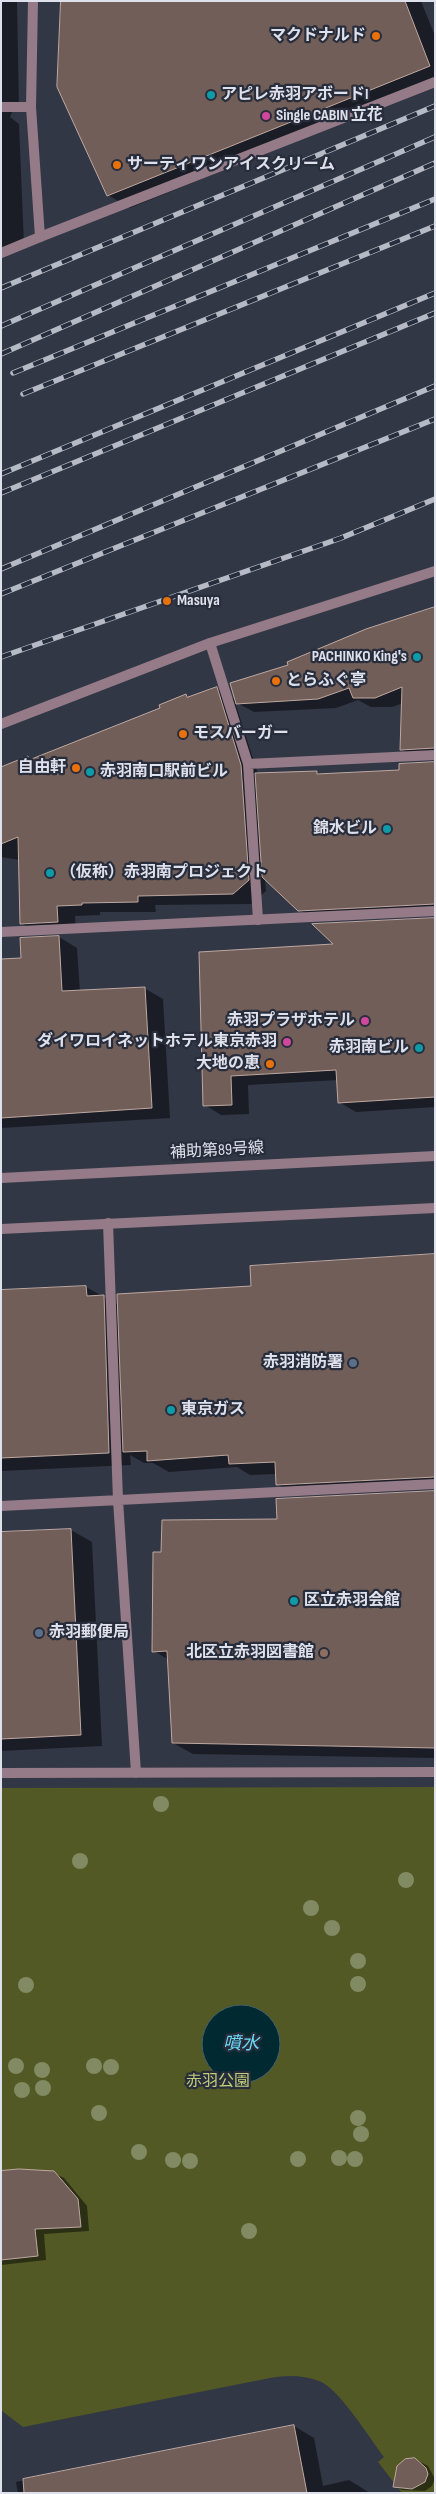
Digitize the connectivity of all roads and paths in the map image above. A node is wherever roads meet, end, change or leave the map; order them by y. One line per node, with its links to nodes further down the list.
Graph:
1 (33, 1): 3 (street)
2 (435, 82): 5 (street)
3 (31, 107): 4 (street); 5 (street)
4 (1, 108)
5 (40, 237): 6 (street)
6 (1, 253)
7 (435, 570): 8 (street)
8 (210, 643): 9 (street); 11 (street)
9 (1, 724)
10 (435, 755): 11 (street)
11 (248, 764): 13 (street)
12 (435, 911): 13 (street)
13 (258, 920): 14 (street)
14 (1, 932)
15 (435, 1156): 16 (street, 補助第89号線)
16 (1, 1178)
17 (435, 1208): 18 (street)
18 (108, 1223): 19 (street); 21 (street)
19 (1, 1228)
20 (435, 1484): 21 (street)
21 (118, 1500): 22 (street); 23 (street)
22 (1, 1506)
23 (136, 1772): 24 (street); 25 (street)
24 (435, 1772)
25 (1, 1773)

